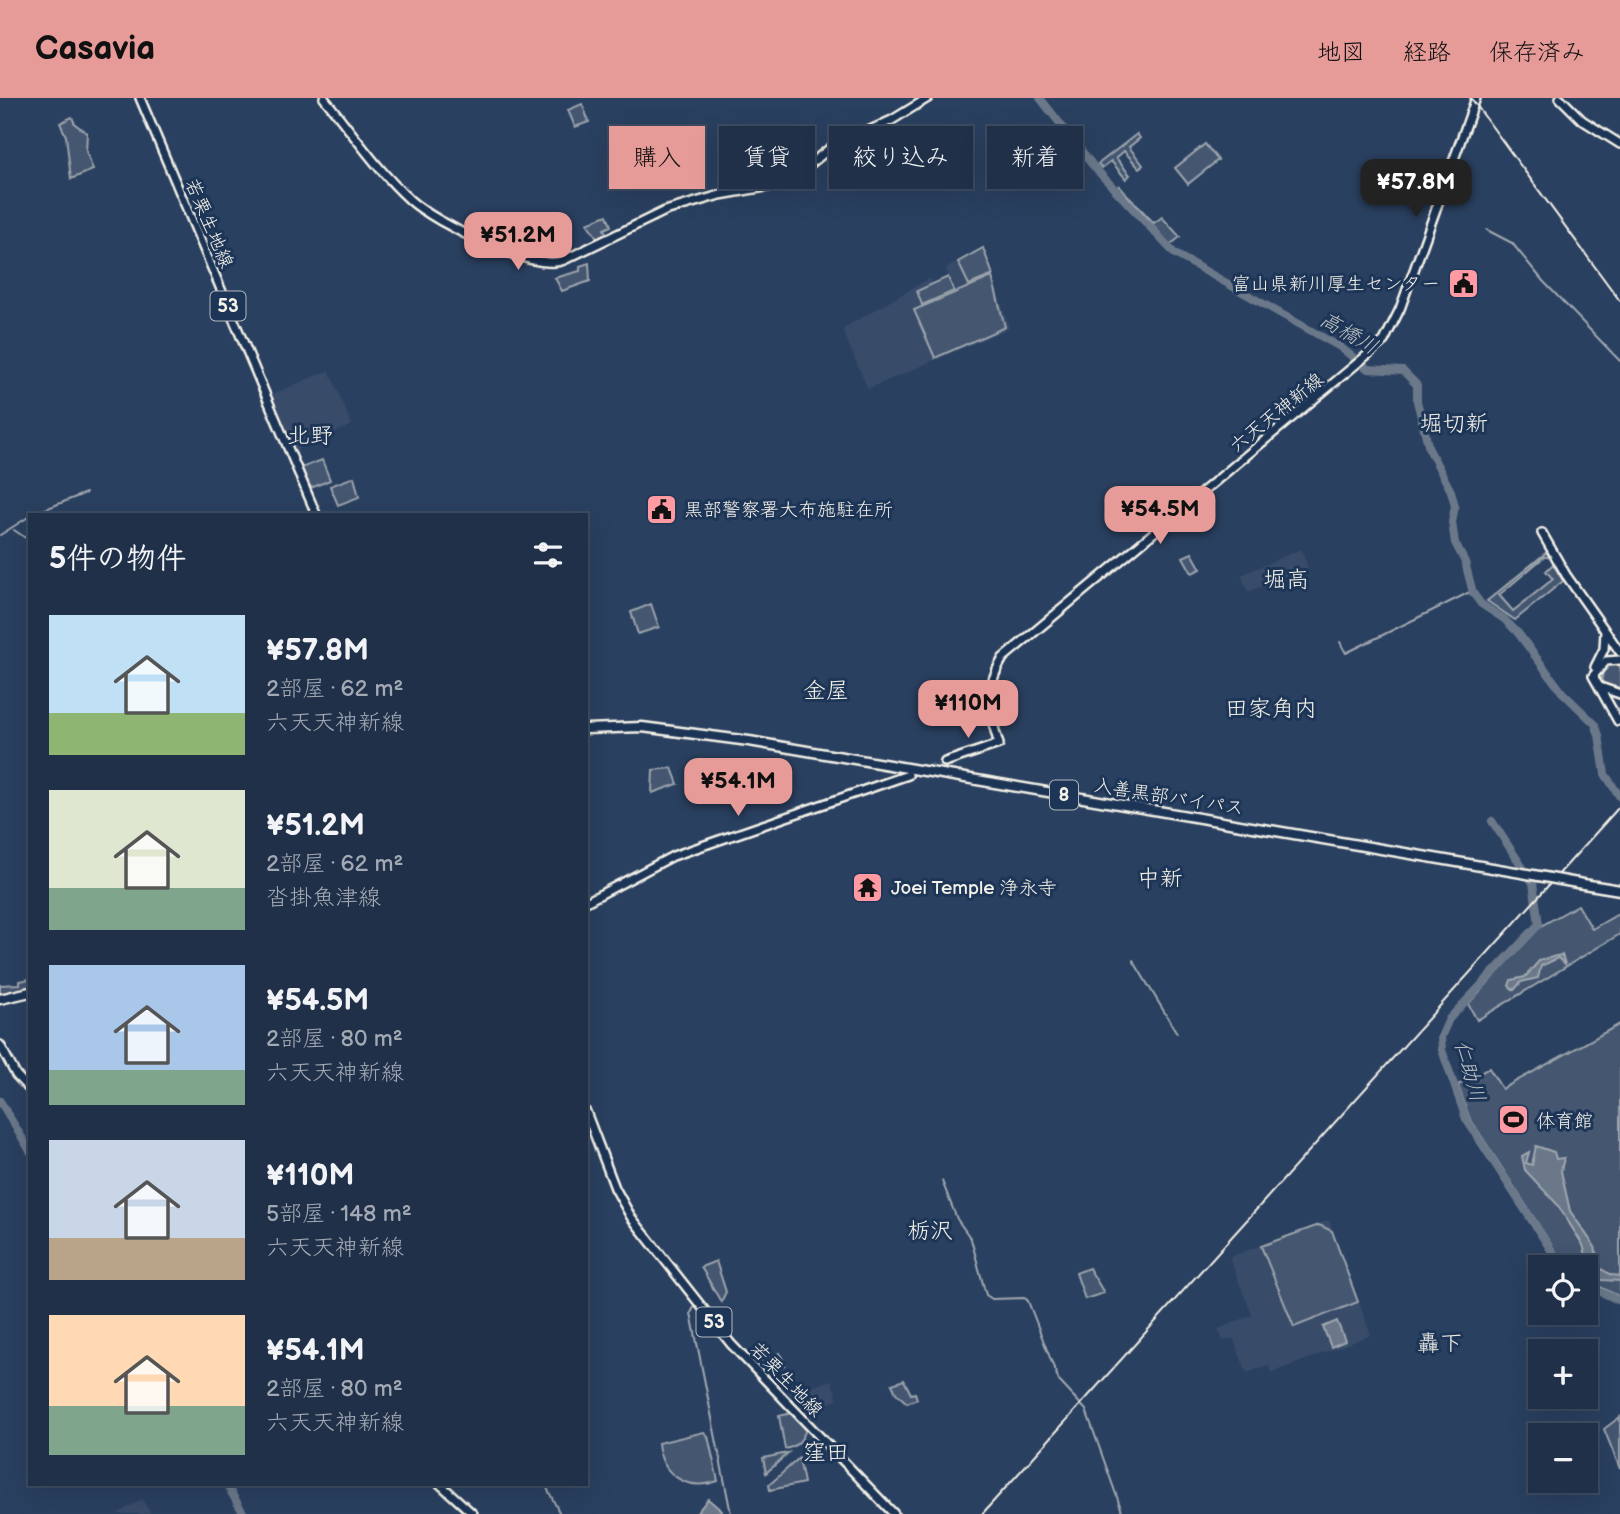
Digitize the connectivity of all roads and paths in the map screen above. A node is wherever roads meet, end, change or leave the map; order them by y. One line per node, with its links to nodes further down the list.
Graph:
1 (141, 98): 7 (main road, 若栗生地線 / 53)
2 (324, 98): 3 (main road)
3 (928, 98)
4 (1476, 98): 17 (main road, 六天天神新線)
5 (1560, 98): 6 (main road)
6 (1620, 144)
7 (316, 513)
8 (1542, 533): 9 (main road)
9 (1605, 632): 10 (main road); 12 (main road)
10 (1620, 652)
11 (1620, 660): 12 (main road)
12 (1595, 671): 13 (main road)
13 (1596, 685): 14 (main road); 15 (main road)
14 (1620, 694)
15 (1620, 718)
16 (588, 729): 19 (highway, 入善黒部バイパス / 8, bridge)
17 (946, 762)
18 (908, 775): 20 (main road)
19 (1620, 890)
20 (588, 901)
21 (28, 992): 22 (highway)
22 (0, 999)
23 (0, 1045): 24 (main road)
24 (28, 1088)
25 (588, 1117): 28 (main road, 若栗生地線 / 53)
26 (442, 1486): 27 (main road)
27 (473, 1514)
28 (894, 1514)

